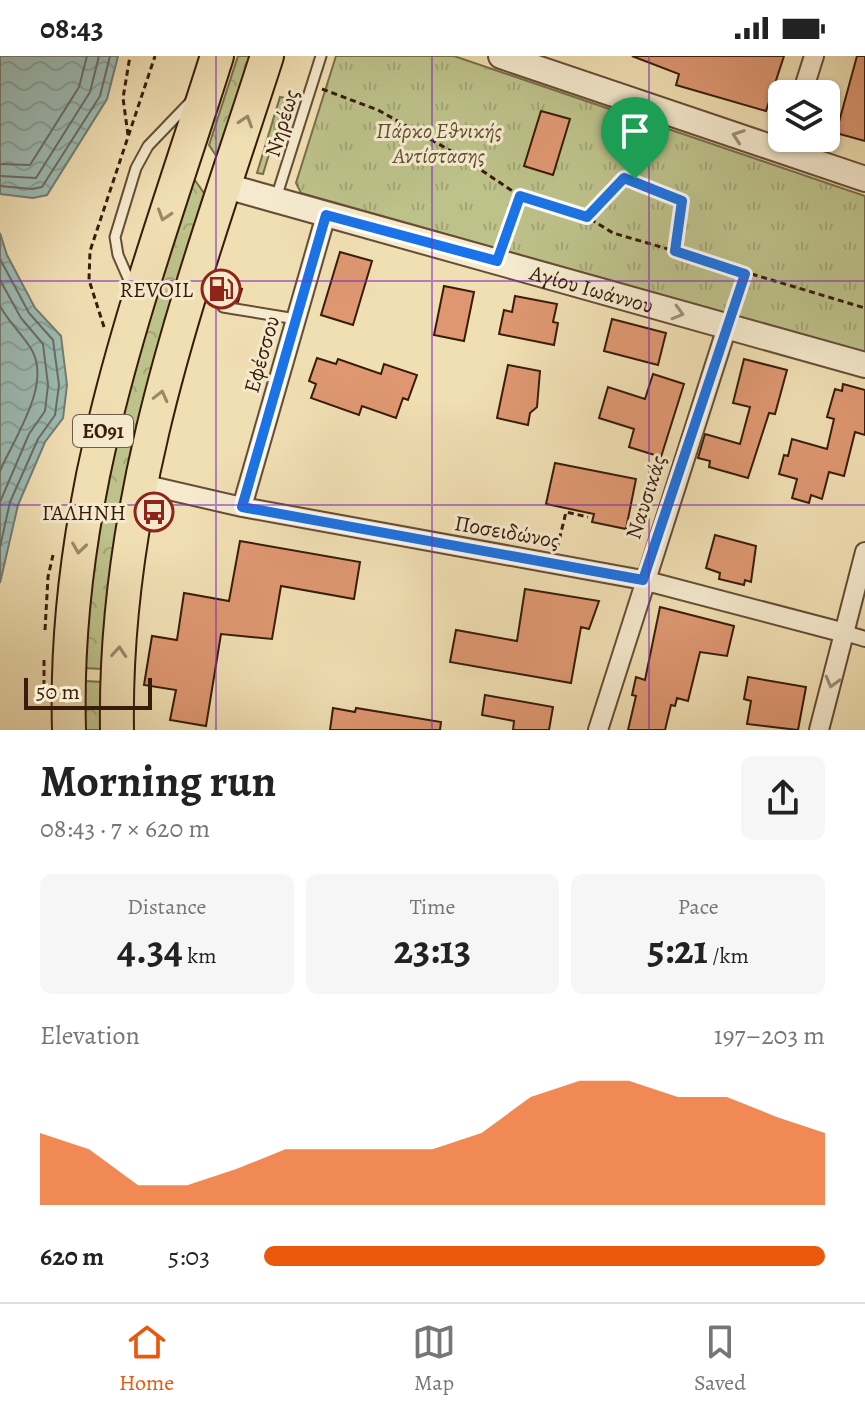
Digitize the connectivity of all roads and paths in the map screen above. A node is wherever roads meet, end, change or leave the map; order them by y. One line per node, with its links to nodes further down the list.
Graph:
1 (130, 56): 11 (path)
2 (155, 56): 11 (path)
3 (217, 56): 10 (highway, ΕΟ91)
4 (267, 56): 16 (highway, ΕΟ91, one-way to 4)
5 (321, 56): 9 (lane, Νηρέως)
6 (501, 56): 12 (street, one-way to 6)
7 (814, 56): 8 (street)
8 (806, 80)
9 (311, 85): 17 (path); 18 (lane, Νηρέως)
10 (207, 90): 13 (highway, ΕΟ91); 24 (lane)
11 (129, 139): 29 (path)
12 (768, 139)
13 (189, 141): 16 (highway); 24 (highway, ΕΟ91, one-way to 24)
14 (804, 152): 15 (street)
15 (865, 179)
16 (226, 186): 18 (street, Αγίου Ιωάννου); 31 (highway, ΕΟ91, one-way to 16)
17 (520, 196): 20 (path); 22 (path)
18 (276, 200): 19 (street, Αγίου Ιωάννου)
19 (326, 215): 22 (street, Αγίου Ιωάννου); 27 (street, Εφέσσου)
20 (587, 217): 21 (path); 21 (path)
21 (675, 251): 23 (path)
22 (497, 261): 28 (street, Αγίου Ιωάννου, one-way to 28)
23 (745, 274): 26 (path); 28 (path)
24 (136, 298): 39 (highway, ΕΟ91, one-way to 39)
25 (223, 307): 27 (lane)
26 (865, 308)
27 (296, 319): 32 (street, Εφέσσου)
28 (727, 327): 30 (street, Αγίου Ιωάννου); 36 (street, Ναυσικάς)
29 (103, 334)
30 (865, 365)
31 (138, 483): 32 (street, Ποσειδώνος); 40 (highway, ΕΟ91, one-way to 31)
32 (242, 507): 35 (street, Ποσειδώνος)
33 (588, 517): 35 (path)
34 (865, 552): 37 (street)
35 (553, 564): 36 (street, Ποσειδώνος)
36 (643, 580): 37 (street, Ποσειδώνος); 41 (street, Ναυσικάς)
37 (845, 633): 38 (street, Ποσειδώνος); 42 (street, one-way to 42)
38 (865, 639)
39 (69, 730)
40 (117, 730)
41 (598, 730)
42 (819, 730)

